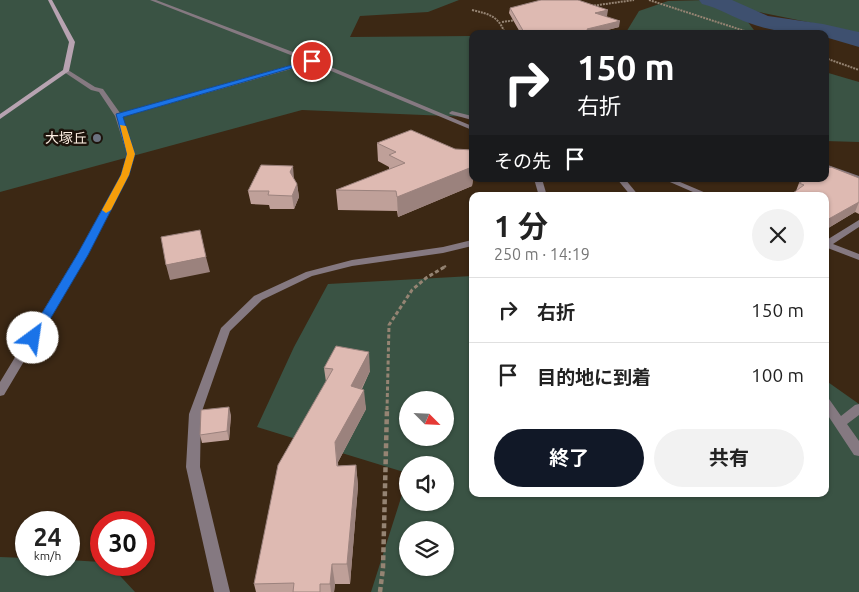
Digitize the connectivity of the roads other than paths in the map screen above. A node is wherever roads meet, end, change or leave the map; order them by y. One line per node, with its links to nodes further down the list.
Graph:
1 (50, 0): 4 (main road)
2 (152, 0): 3 (street)
3 (312, 61): 5 (street); 6 (street)
4 (66, 71): 6 (street); 7 (main road)
5 (413, 102): 8 (street); 9 (street)
6 (118, 116): 21 (street)
7 (0, 117)
8 (469, 117)
9 (469, 127)
10 (829, 167): 11 (street)
11 (859, 179)
12 (623, 182): 14 (street)
13 (674, 182): 15 (street)
14 (632, 192)
15 (699, 192)
16 (859, 222): 17 (street)
17 (829, 241)
18 (469, 244): 26 (street)
19 (829, 245): 20 (street)
20 (859, 256)
21 (0, 392)
22 (829, 408): 24 (street)
23 (859, 408): 24 (street)
24 (840, 423): 25 (street)
25 (859, 451)
26 (222, 592)

